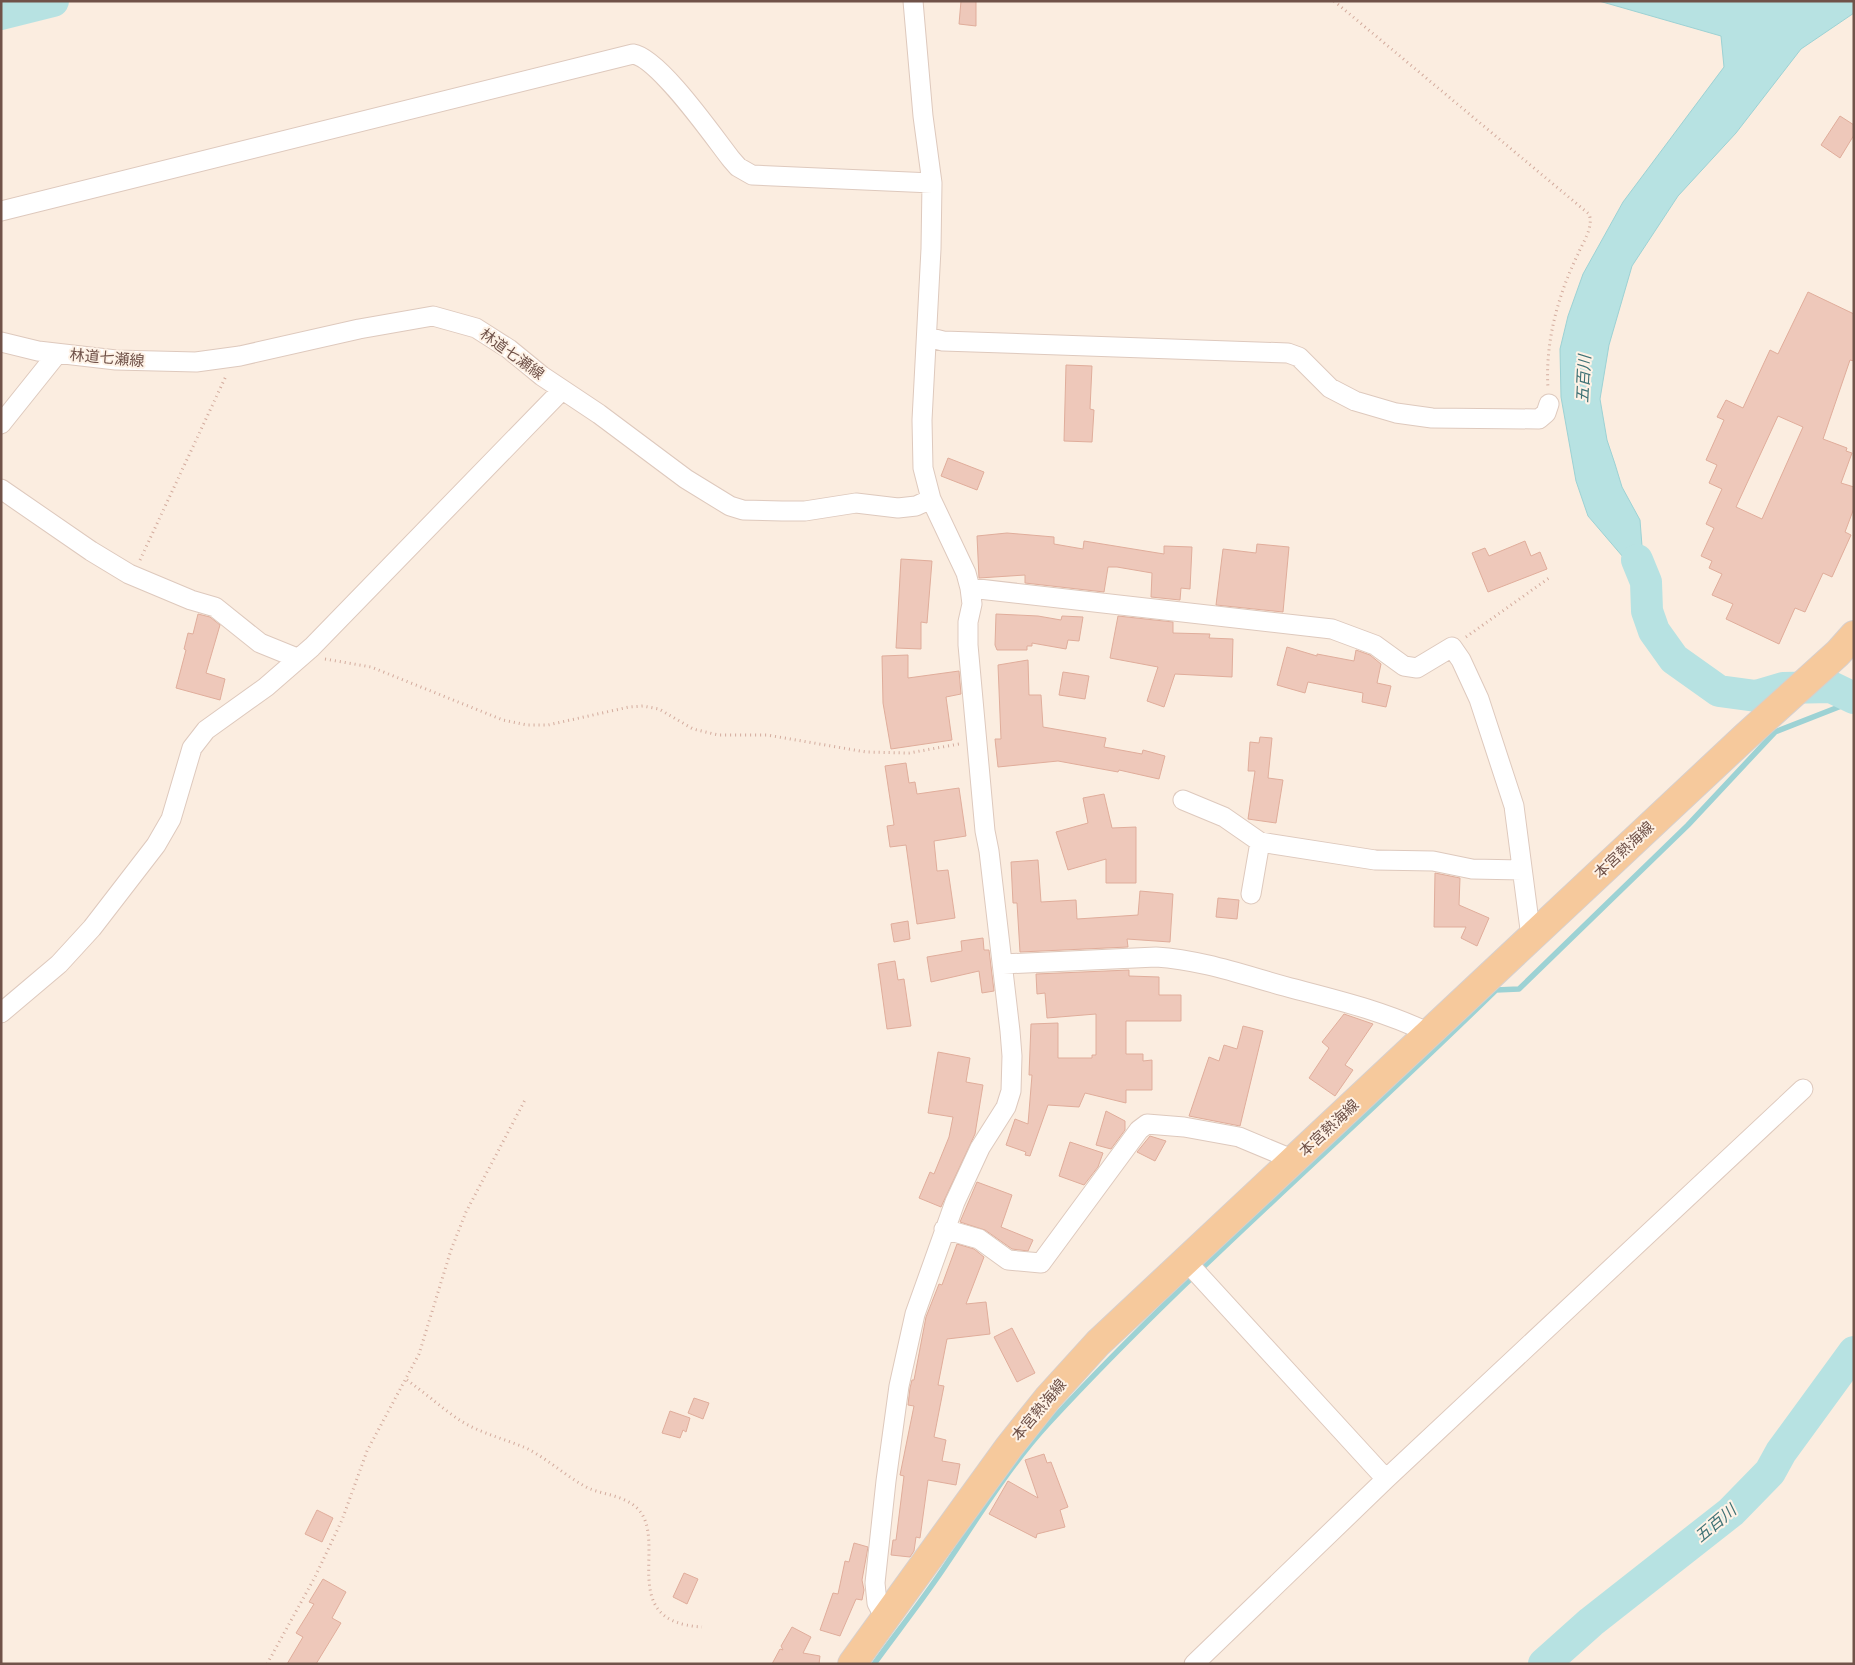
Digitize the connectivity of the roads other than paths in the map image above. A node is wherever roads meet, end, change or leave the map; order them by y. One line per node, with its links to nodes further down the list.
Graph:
1 (913, 1): 2 (street)
2 (932, 183): 3 (street); 4 (street)
3 (1, 211)
4 (927, 337): 8 (street); 11 (street)
5 (1, 342): 6 (street, 林道七瀬線)
6 (57, 354): 7 (street, 林道七瀬線); 9 (street)
7 (562, 390): 11 (street, 林道七瀬線); 14 (street)
8 (1549, 404)
9 (1, 424)
10 (1, 489): 14 (street)
11 (931, 499): 12 (street)
12 (970, 588): 17 (street); 20 (street)
13 (1846, 644): 19 (main road, 本宮熱海線)
14 (301, 655): 21 (street)
15 (1183, 800): 16 (street)
16 (1260, 842): 17 (street); 18 (street)
17 (1522, 870): 19 (street)
18 (1251, 894)
19 (1531, 937): 22 (main road, 本宮熱海線)
20 (1003, 964): 22 (street); 25 (street)
21 (1, 1013)
22 (1429, 1033): 24 (main road, 本宮熱海線)
23 (1803, 1089): 27 (street)
24 (1294, 1160): 25 (street); 26 (main road, 本宮熱海線)
25 (944, 1229): 28 (street)
26 (1186, 1261): 27 (street); 28 (main road, 本宮熱海線)
27 (1386, 1479): 30 (street)
28 (885, 1618): 29 (main road, 本宮熱海線)
29 (852, 1664)
30 (1194, 1664)

